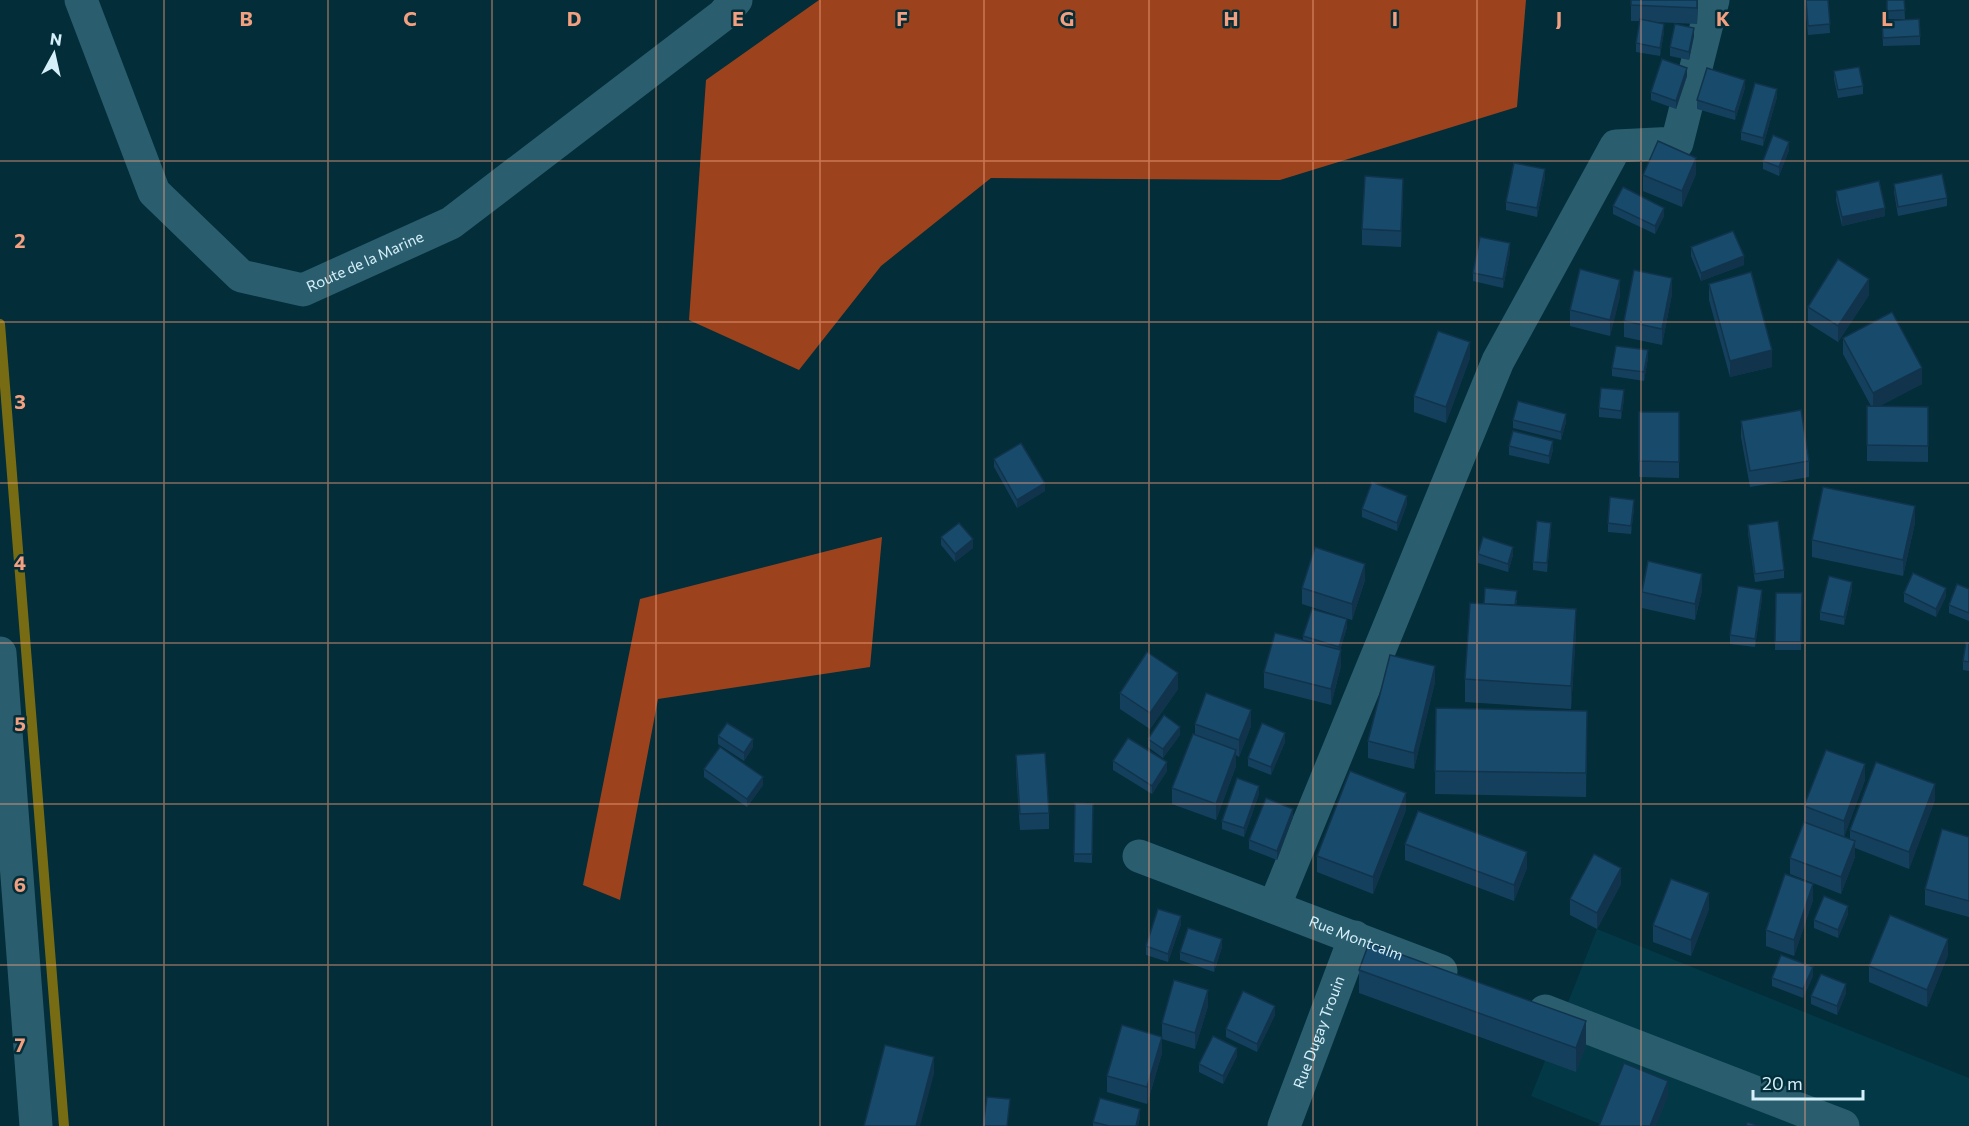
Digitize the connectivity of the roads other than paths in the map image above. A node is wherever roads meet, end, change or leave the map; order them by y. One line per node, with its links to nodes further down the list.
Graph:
1 (81, 0): 2 (street, Route de la Marine)
2 (736, 0)
3 (1713, 0): 6 (street)
4 (0, 652): 10 (street)
5 (1139, 856): 6 (street, Rue Montcalm)
6 (1274, 907): 7 (street, Rue Montcalm)
7 (1354, 937): 8 (street, Rue Montcalm); 11 (street, Rue Dugay Trouin)
8 (1466, 980)
9 (1521, 1002): 12 (street)
10 (36, 1126)
11 (1284, 1126)
12 (1843, 1126)

